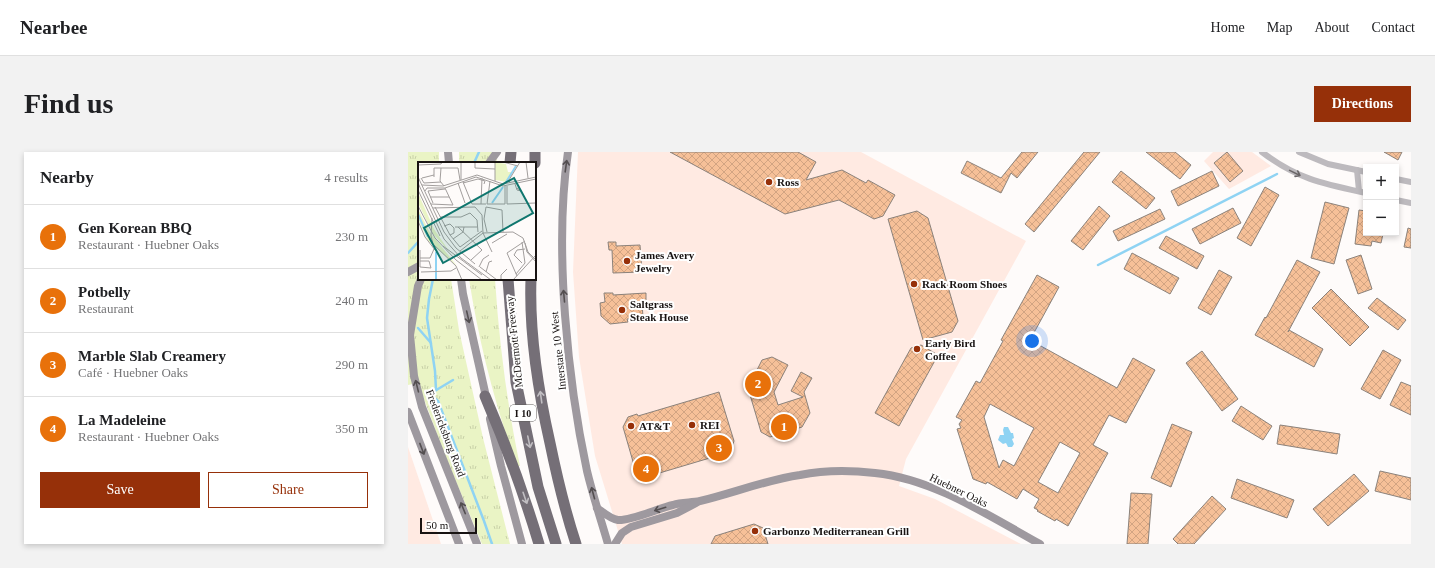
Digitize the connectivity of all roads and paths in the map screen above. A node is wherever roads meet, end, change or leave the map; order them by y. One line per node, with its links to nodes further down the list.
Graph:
1 (448, 152): 7 (main road)
2 (497, 152): 8 (main road)
3 (511, 152): 9 (highway)
4 (568, 152): 27 (main road, Interstate 10 West, one-way to 4)
5 (1262, 152): 14 (street, one-way to 14)
6 (1299, 152): 10 (street)
7 (449, 162)
8 (490, 162)
9 (510, 162)
10 (1357, 170): 11 (street); 14 (street)
11 (1363, 171)
12 (1399, 180): 13 (street)
13 (1411, 182)
14 (1359, 192): 15 (street)
15 (1363, 193)
16 (1399, 201): 17 (street)
17 (1411, 203)
18 (418, 267): 19 (main road)
19 (408, 272)
20 (421, 280): 29 (main road, Fredericksburg Road, one-way to 20)
21 (461, 280): 24 (main road, one-way to 24)
22 (508, 280): 32 (highway, McDermott Freeway / I 10, one-way to 32)
23 (531, 280): 33 (highway, McDermott Freeway / I 10, one-way to 23)
24 (485, 396): 30 (main road); 31 (highway, one-way to 31)
25 (408, 412): 28 (main road, one-way to 28)
26 (698, 502): 27 (main road, Huebner Oaks, one-way to 27); 35 (main road, Huebner Oaks); 36 (main road, Huebner Oaks)
27 (597, 508): 34 (main road, Interstate 10 West)
28 (459, 544)
29 (477, 544)
30 (522, 544)
31 (539, 544)
32 (556, 544)
33 (576, 544)
34 (608, 544)
35 (615, 544)
36 (1040, 544)

